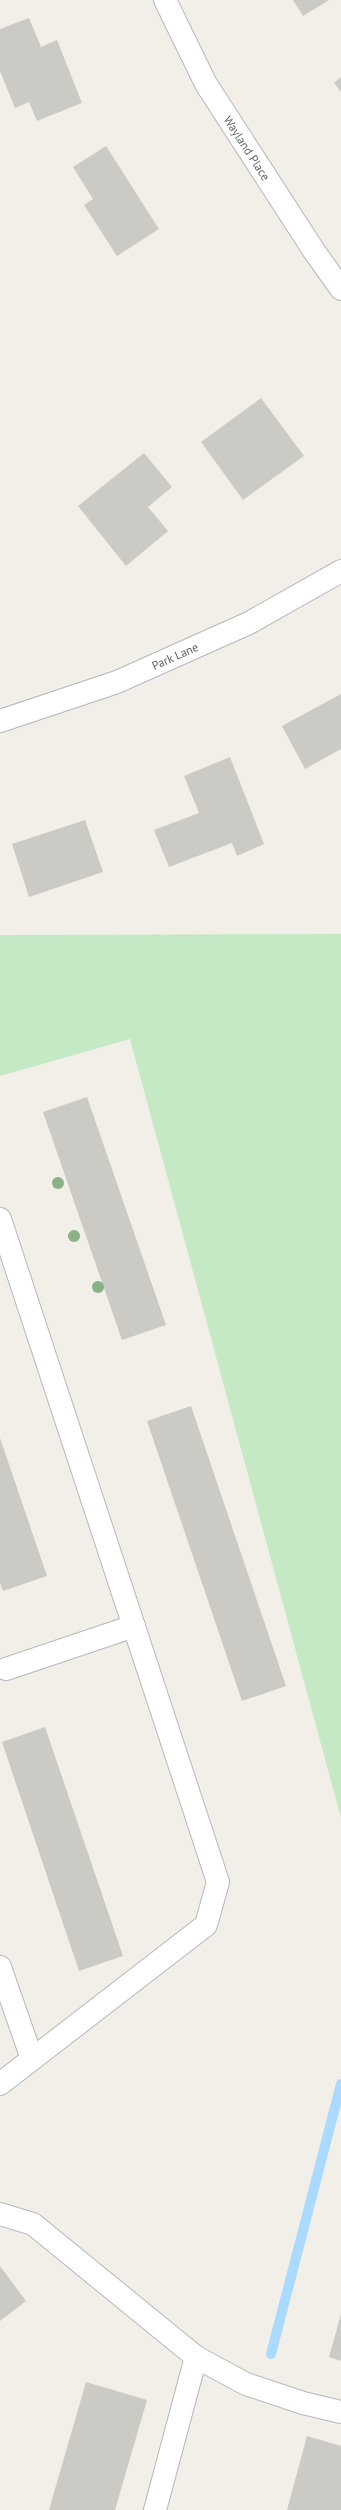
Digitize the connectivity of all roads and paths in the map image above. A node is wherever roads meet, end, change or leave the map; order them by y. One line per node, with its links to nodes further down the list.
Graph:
1 (165, 0): 2 (street, Wayland Place)
2 (341, 289)
3 (341, 571): 4 (street, Park Lane)
4 (0, 721)
5 (0, 1219): 6 (street)
6 (134, 1626): 7 (street); 9 (street)
7 (6, 1669)
8 (0, 1967): 9 (street)
9 (32, 2059): 10 (street)
10 (0, 2084)
11 (0, 2214): 12 (street)
12 (196, 2357): 13 (street); 14 (street)
13 (341, 2412)
14 (155, 2510)

